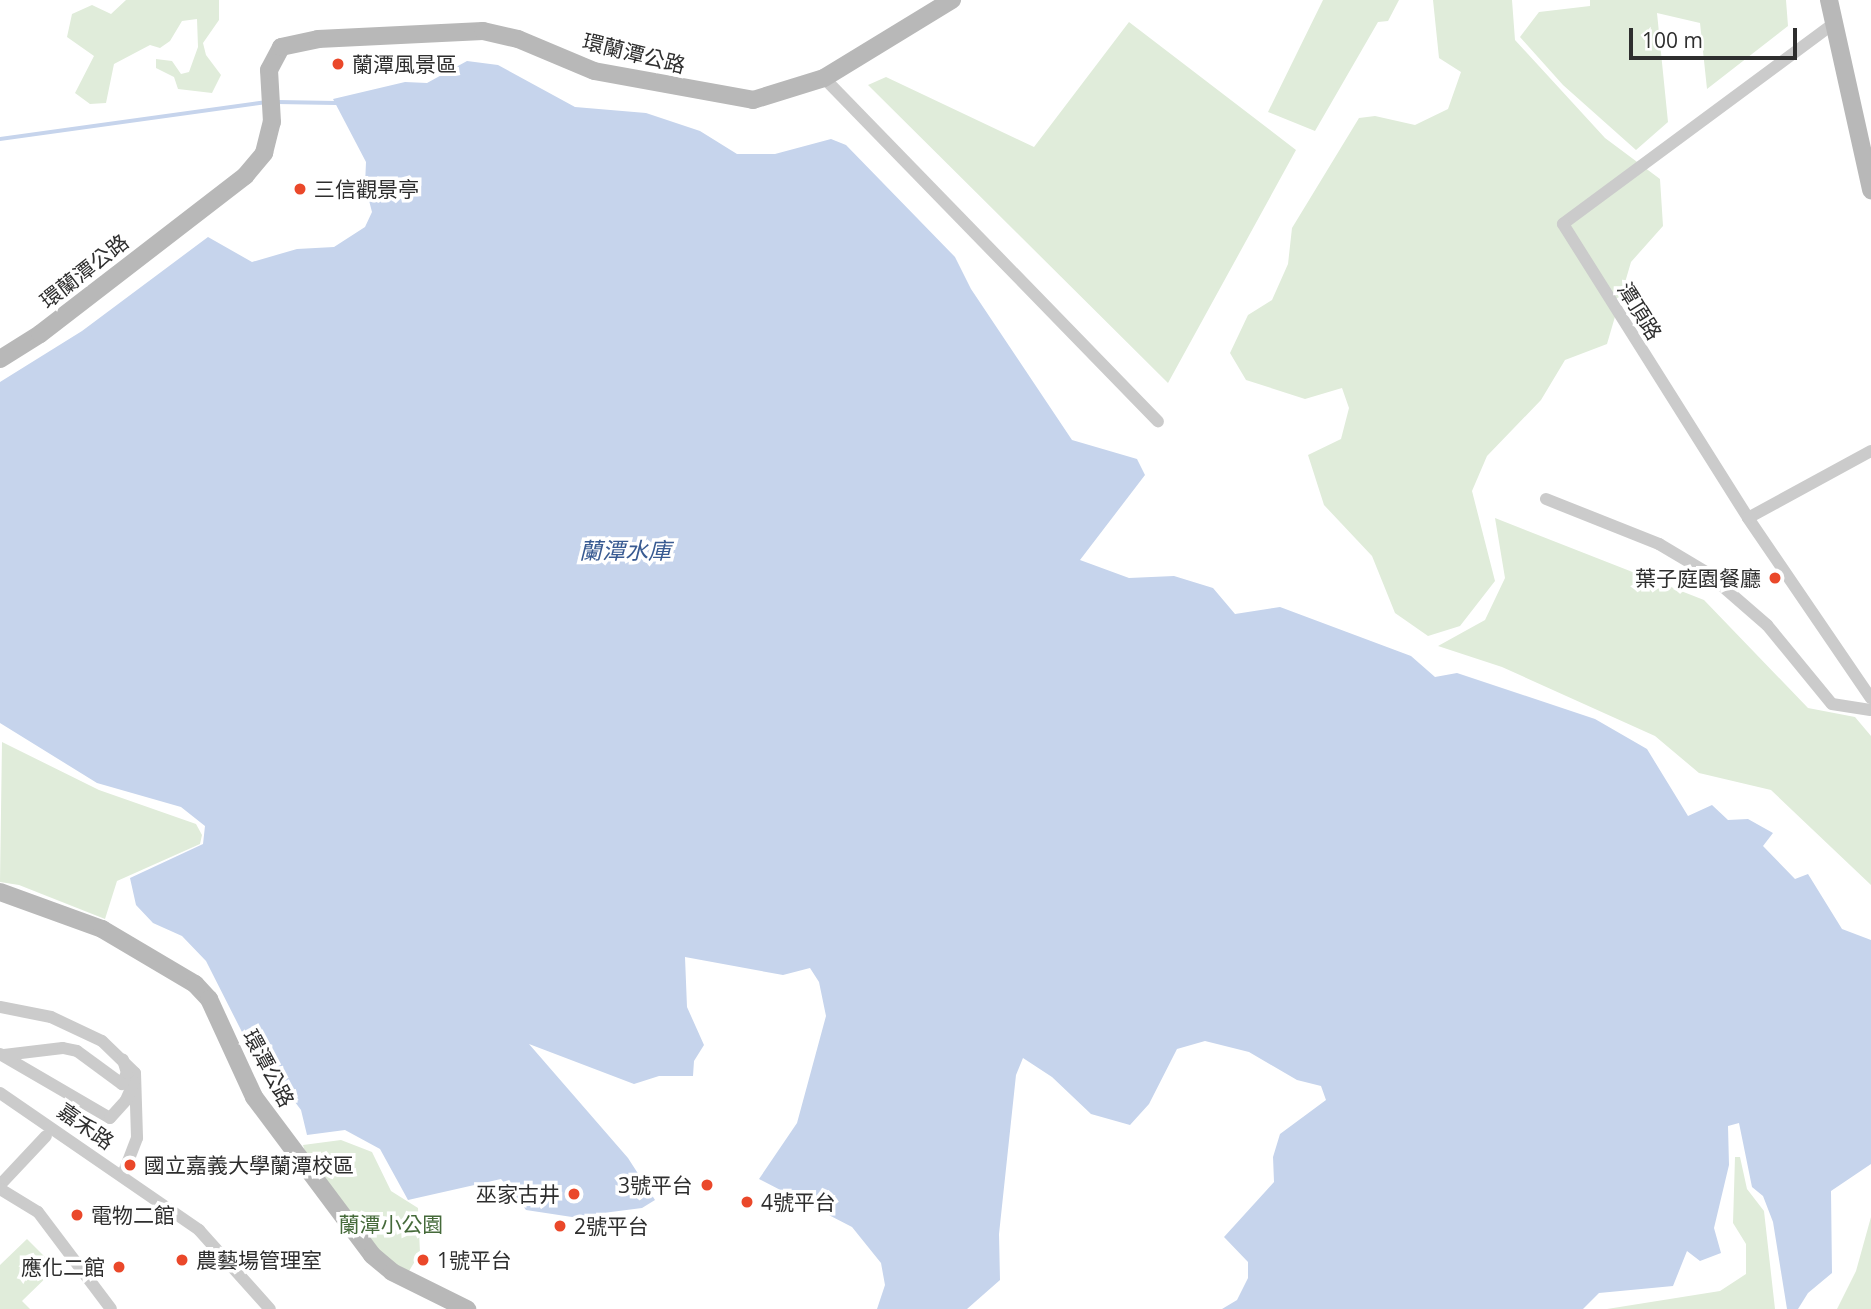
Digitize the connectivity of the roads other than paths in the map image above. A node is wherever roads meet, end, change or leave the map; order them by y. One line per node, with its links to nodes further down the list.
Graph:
1 (952, 0): 4 (street, 環蘭潭公路)
2 (1829, 0): 3 (street)
3 (1833, 24): 5 (street); 10 (street, 潭頂路)
4 (824, 78): 6 (street, 環蘭潭公路); 7 (street)
5 (1871, 190)
6 (0, 359)
7 (1158, 421)
8 (1871, 451): 10 (street)
9 (1546, 499): 12 (street)
10 (1748, 518): 11 (street, 潭頂路)
11 (1871, 698)
12 (1871, 710)
13 (0, 892): 24 (street, 環潭公路)
14 (0, 1007): 16 (street)
15 (2, 1055): 16 (street); 17 (street)
16 (121, 1055): 17 (street)
17 (135, 1073): 20 (street)
18 (0, 1093): 20 (street, 嘉禾路)
19 (46, 1136): 21 (street)
20 (123, 1174): 23 (street, 嘉禾路)
21 (0, 1187): 22 (street)
22 (111, 1309)
23 (270, 1309)
24 (467, 1309)

